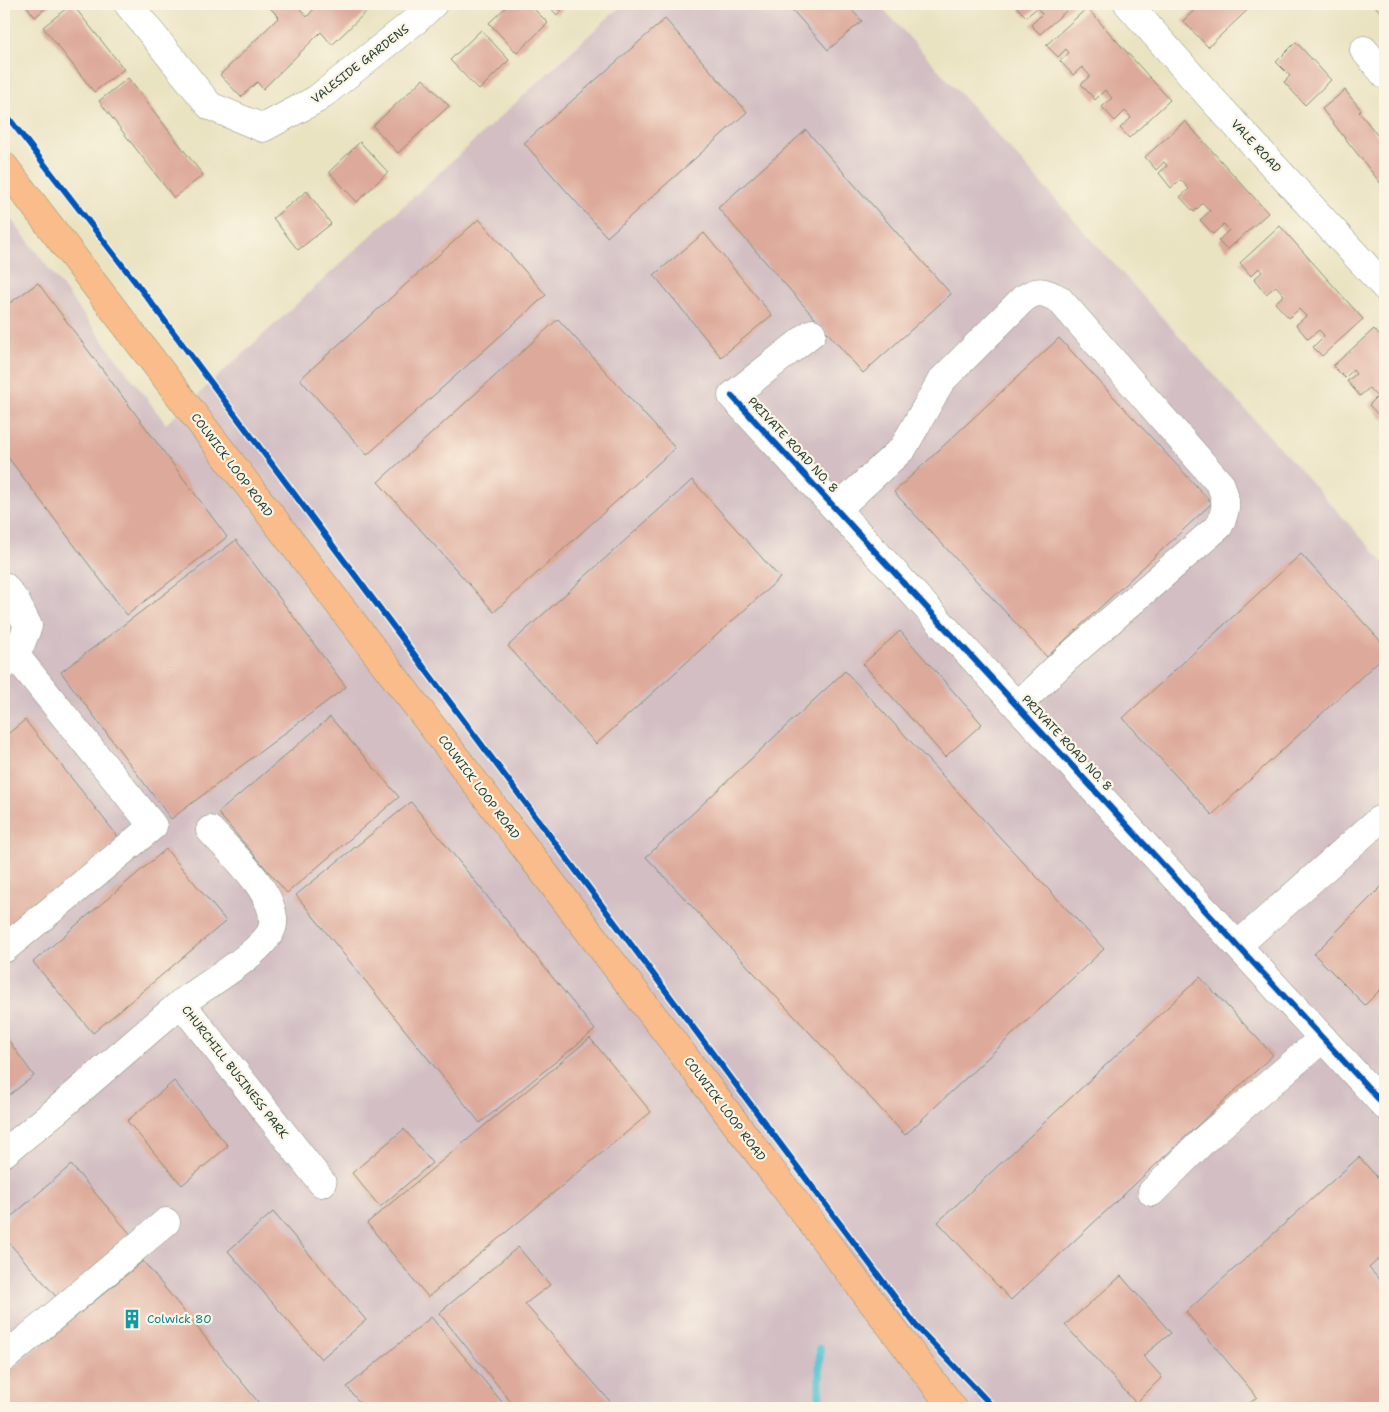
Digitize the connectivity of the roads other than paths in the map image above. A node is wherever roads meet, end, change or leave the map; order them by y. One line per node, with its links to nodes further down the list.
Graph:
1 (128, 4): 2 (street, VALESIDE GARDENS)
2 (433, 4)
3 (1128, 4): 7 (street, VALE ROAD)
4 (1364, 50): 5 (street)
5 (1385, 75)
6 (4, 166): 25 (main road, COLWICK LOOP ROAD)
7 (1385, 287)
8 (812, 333): 9 (street, PRIVATE ROAD NO. 8)
9 (837, 509): 12 (street, PRIVATE ROAD NO. 8); 12 (street)
10 (4, 586): 11 (street)
11 (10, 660): 16 (street)
12 (1018, 706): 15 (street, PRIVATE ROAD NO. 8)
13 (1380, 820): 15 (street)
14 (210, 830): 17 (street)
15 (1238, 946): 18 (street, PRIVATE ROAD NO. 8)
16 (4, 948)
17 (181, 1002): 20 (street, CHURCHILL BUSINESS PARK); 21 (street, CHURCHILL BUSINESS PARK)
18 (1323, 1038): 19 (street, PRIVATE ROAD NO. 8); 22 (street)
19 (1385, 1106)
20 (4, 1152)
21 (322, 1183)
22 (1152, 1192)
23 (166, 1222): 24 (street)
24 (4, 1358)
25 (953, 1408)

